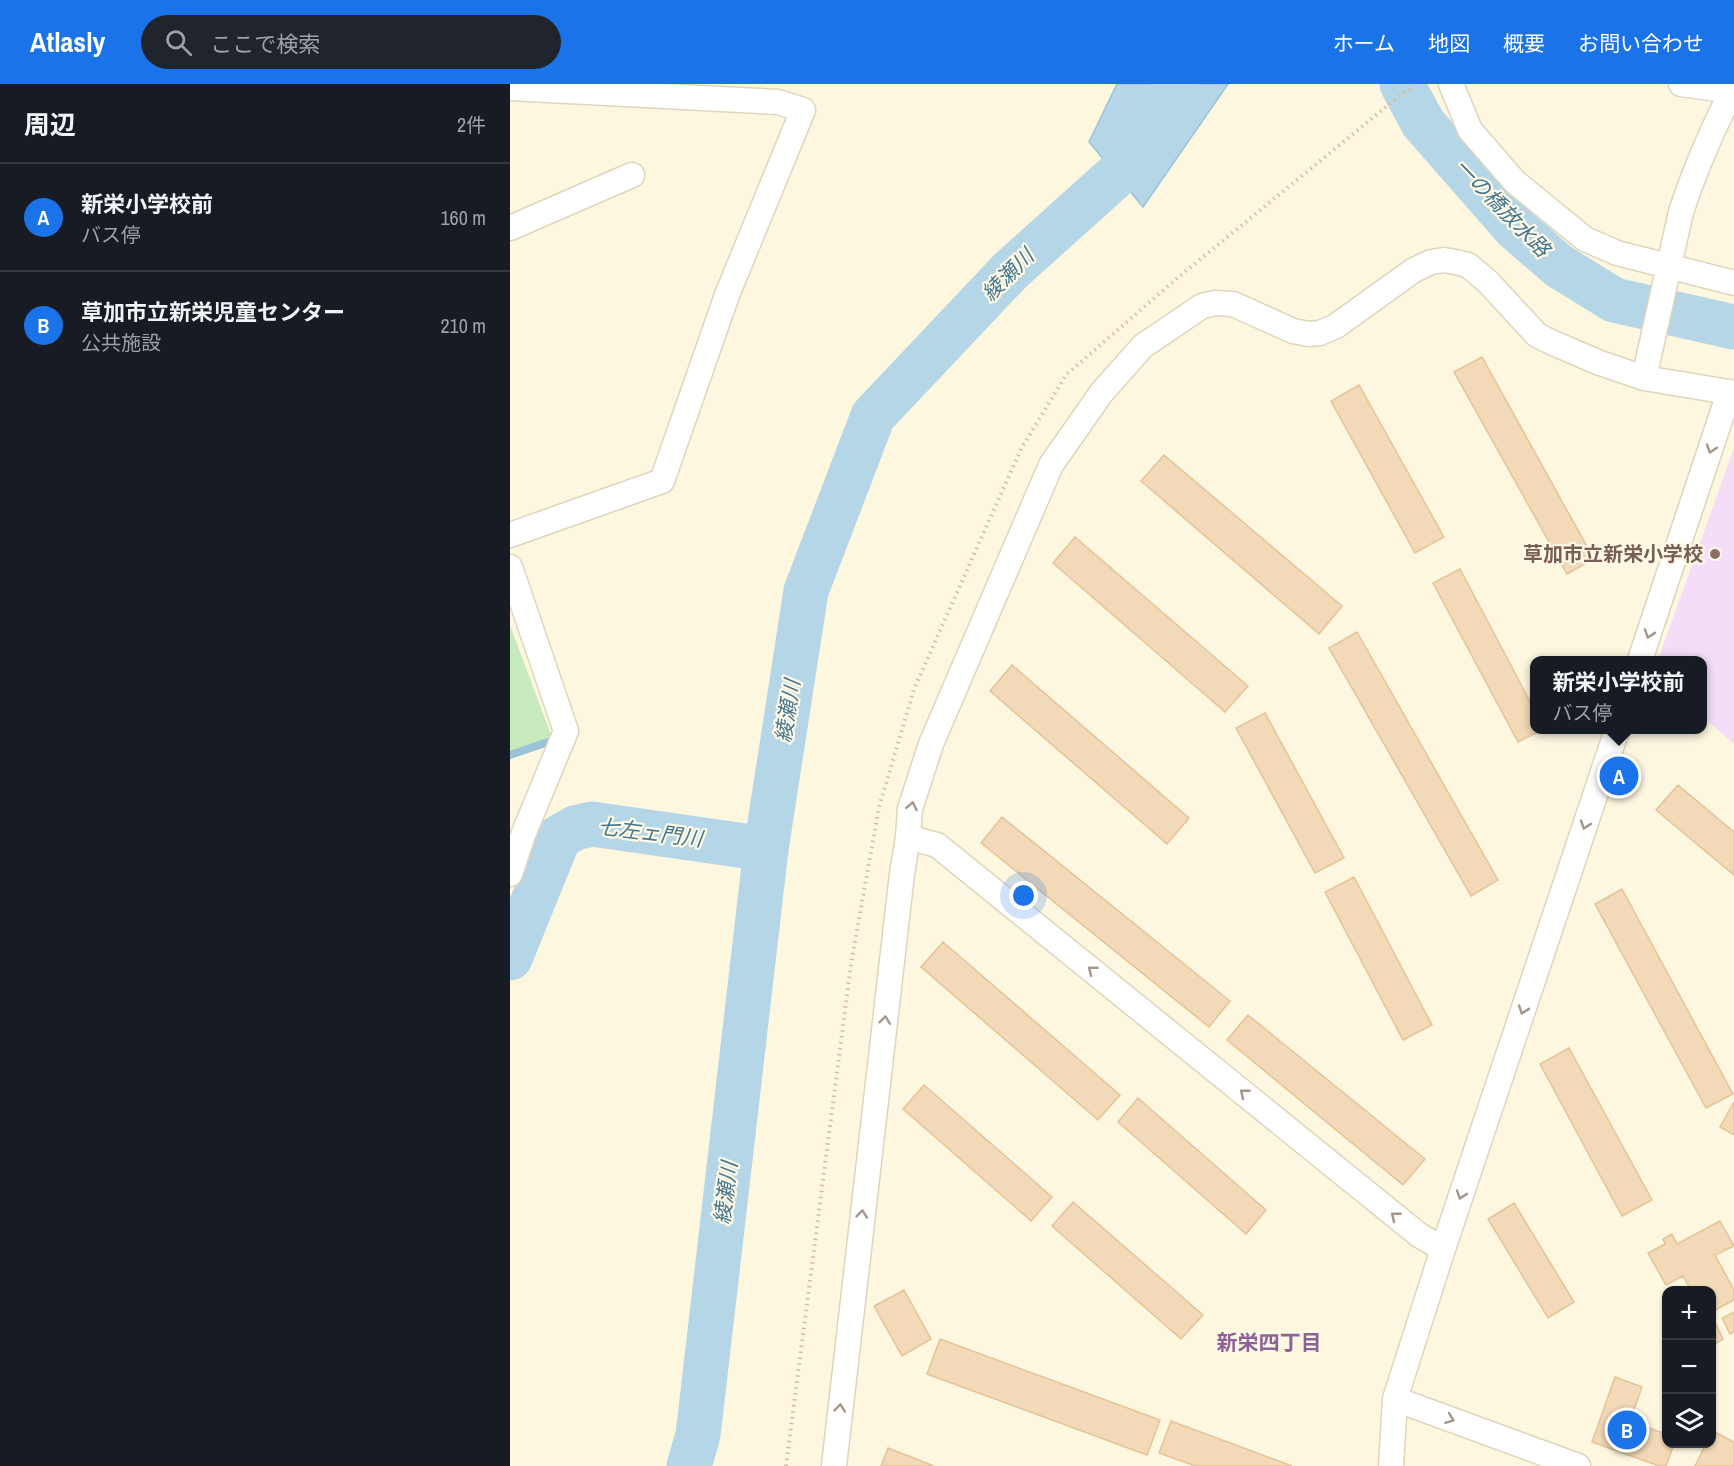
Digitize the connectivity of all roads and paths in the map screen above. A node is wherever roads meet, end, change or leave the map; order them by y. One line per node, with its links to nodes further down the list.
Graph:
1 (1414, 84): 21 (path)
2 (1451, 84): 9 (street)
3 (1682, 84): 5 (street)
4 (510, 88): 6 (street)
5 (1733, 89): 9 (street)
6 (782, 93): 13 (street)
7 (632, 175): 8 (street)
8 (510, 228)
9 (1666, 277): 10 (street); 11 (street)
10 (1734, 283)
11 (1644, 378): 12 (street); 17 (street, one-way to 11)
12 (1731, 393): 15 (street, one-way to 15)
13 (510, 536)
14 (510, 567): 18 (street)
15 (1641, 656)
16 (1615, 734): 19 (street, one-way to 19)
17 (908, 837): 19 (street, one-way to 17); 22 (street, one-way to 17)
18 (510, 874)
19 (1443, 1249): 20 (street)
20 (1395, 1399): 23 (street); 24 (street, one-way to 24)
21 (786, 1466)
22 (834, 1466)
23 (1391, 1466)
24 (1578, 1466)

